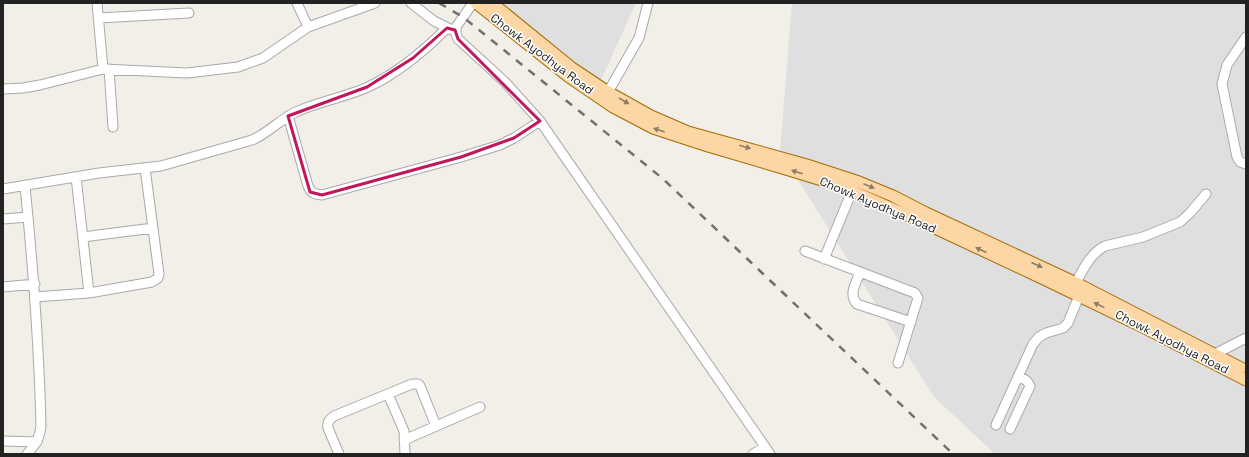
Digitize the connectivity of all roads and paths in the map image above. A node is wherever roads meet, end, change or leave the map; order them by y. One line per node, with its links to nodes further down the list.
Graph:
1 (97, 3): 9 (street)
2 (297, 3): 10 (street)
3 (375, 3): 10 (street)
4 (411, 3): 11 (street)
5 (475, 3): 11 (street); 24 (main road, Chowk Ayodhya Road, one-way to 5)
6 (492, 3): 15 (main road, Chowk Ayodhya Road)
7 (648, 3): 15 (street)
8 (189, 13): 9 (street)
9 (99, 18): 13 (street)
10 (308, 27): 13 (street)
11 (451, 29): 16 (street); 17 (street)
12 (1246, 37): 19 (street)
13 (106, 69): 14 (street); 18 (street)
14 (3, 86)
15 (608, 92): 26 (main road, Chowk Ayodhya Road, one-way to 26)
16 (288, 116): 17 (street); 20 (street)
17 (540, 121): 56 (street)
18 (113, 127)
19 (1246, 164)
20 (145, 168): 21 (street); 30 (street)
21 (76, 178): 22 (street); 31 (street)
22 (25, 186): 23 (street); 28 (street)
23 (3, 189)
24 (852, 191): 27 (main road, Chowk Ayodhya Road); 33 (street)
25 (1206, 194): 35 (street)
26 (893, 196): 27 (main road); 35 (main road, Chowk Ayodhya Road, one-way to 35)
27 (888, 207): 39 (main road, Chowk Ayodhya Road, one-way to 27)
28 (28, 217): 29 (street); 36 (street)
29 (3, 219)
30 (153, 228): 31 (street); 38 (street)
31 (83, 237): 38 (street)
32 (805, 251): 33 (street)
33 (824, 259): 34 (street)
34 (860, 273): 41 (street); 41 (street)
35 (1076, 283): 43 (main road, Chowk Ayodhya Road)
36 (35, 284): 37 (street); 40 (street)
37 (3, 287)
38 (89, 293): 40 (street)
39 (1079, 296): 46 (street); 47 (main road, Chowk Ayodhya Road, one-way to 39)
40 (35, 297): 55 (street)
41 (911, 322): 44 (street)
42 (1246, 338): 43 (street)
43 (1216, 354): 45 (main road, Chowk Ayodhya Road)
44 (898, 364)
45 (1246, 371)
46 (1019, 376): 50 (street); 52 (street)
47 (1246, 380)
48 (388, 394): 51 (street); 53 (street); 58 (street)
49 (480, 407): 51 (street)
50 (996, 425)
51 (436, 426): 53 (street)
52 (1010, 430)
53 (404, 440): 59 (street)
54 (3, 441): 55 (street)
55 (37, 442): 57 (street)
56 (768, 450): 60 (street)
57 (27, 454)
58 (339, 454)
59 (405, 454)
60 (752, 454)

